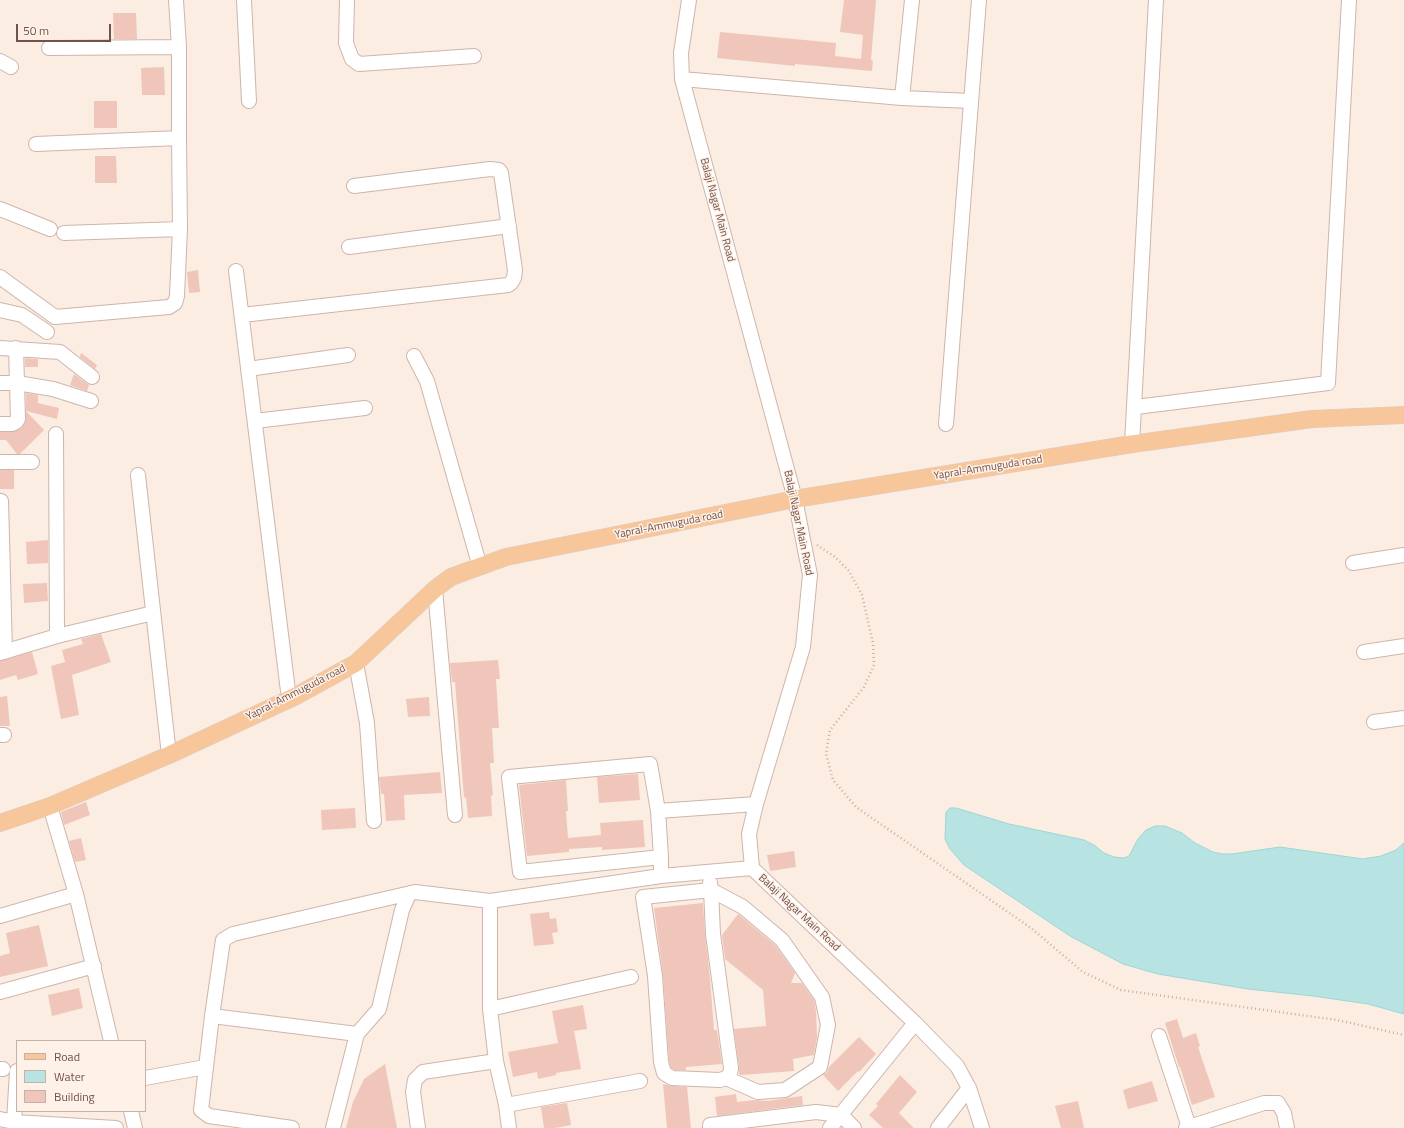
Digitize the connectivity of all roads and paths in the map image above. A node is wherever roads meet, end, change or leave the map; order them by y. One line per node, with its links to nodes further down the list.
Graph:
1 (176, 0): 9 (street)
2 (244, 0): 14 (street)
3 (348, 0): 11 (street)
4 (689, 0): 12 (street, Balaji Nagar Main Road)
5 (912, 0): 13 (street)
6 (979, 0): 15 (street)
7 (1156, 0): 46 (street)
8 (1349, 0): 39 (street)
9 (179, 47): 10 (street); 16 (street)
10 (49, 48)
11 (474, 56)
12 (682, 79): 13 (street); 50 (street, Balaji Nagar Main Road)
13 (902, 98): 15 (street)
14 (249, 101)
15 (971, 101): 44 (street)
16 (179, 138): 17 (street); 22 (street)
17 (36, 144)
18 (354, 186): 20 (street)
19 (0, 209): 21 (street)
20 (509, 226): 24 (street); 28 (street)
21 (50, 228)
22 (180, 229): 23 (street); 26 (street)
23 (64, 233)
24 (349, 247)
25 (236, 271): 28 (street)
26 (0, 277)
27 (0, 310): 29 (street)
28 (242, 315): 34 (street)
29 (47, 332)
30 (0, 348): 31 (street)
31 (16, 348): 35 (street); 37 (street)
32 (348, 355): 34 (street)
33 (414, 356): 55 (street)
34 (248, 369): 42 (street)
35 (92, 377)
36 (0, 383): 37 (street)
37 (17, 383): 38 (street); 43 (street)
38 (90, 401)
39 (1136, 407)
40 (365, 408): 42 (street)
41 (1404, 415): 46 (main road, Yapral-Ammuguda road)
42 (255, 421): 63 (street)
43 (0, 424)
44 (946, 424)
45 (56, 434): 58 (street)
46 (1132, 444): 50 (main road, Yapral-Ammuguda road)
47 (0, 462): 48 (street)
48 (32, 462)
49 (138, 475): 57 (street)
50 (795, 499): 52 (street, Balaji Nagar Main Road); 55 (main road, Yapral-Ammuguda road)
51 (0, 502): 60 (street)
52 (802, 535): 67 (street, Balaji Nagar Main Road); 89 (path)
53 (1404, 555): 54 (street)
54 (1353, 563)
55 (480, 567): 56 (main road, Yapral-Ammuguda road)
56 (435, 589): 62 (main road, Yapral-Ammuguda road); 70 (street)
57 (153, 613): 58 (street); 66 (street)
58 (57, 636): 60 (street)
59 (1404, 646): 61 (street)
60 (3, 652)
61 (1364, 652)
62 (356, 663): 63 (main road, Yapral-Ammuguda road); 71 (street)
63 (289, 699): 66 (main road, Yapral-Ammuguda road)
64 (1404, 718): 65 (street)
65 (1374, 722)
66 (169, 755): 68 (main road, Yapral-Ammuguda road)
67 (756, 804): 69 (street); 74 (street, Balaji Nagar Main Road)
68 (50, 806): 72 (main road, Yapral-Ammuguda road); 78 (street)
69 (658, 811): 73 (street); 73 (street)
70 (455, 815)
71 (374, 821)
72 (0, 823)
73 (661, 858): 76 (street)
74 (752, 868): 75 (street); 87 (street, Balaji Nagar Main Road)
75 (709, 872): 76 (street); 77 (street)
76 (662, 876): 80 (street)
77 (711, 890): 96 (street); 96 (street); 96 (street)
78 (76, 894): 81 (street); 82 (street)
79 (409, 894): 80 (street); 86 (street); 88 (street)
80 (490, 901): 85 (street)
81 (0, 916)
82 (94, 966): 84 (street); 91 (street)
83 (631, 977): 85 (street)
84 (0, 992)
85 (490, 1009): 92 (street)
86 (212, 1016): 88 (street); 93 (street)
87 (916, 1023): 98 (street, Balaji Nagar Main Road); 101 (street)
88 (357, 1034): 106 (street)
89 (1404, 1035)
90 (1159, 1036): 114 (street)
91 (111, 1040)
92 (496, 1061): 99 (street); 107 (street)
93 (205, 1067): 95 (street); 105 (street)
94 (16, 1076): 102 (street)
95 (146, 1078)
96 (726, 1078)
97 (640, 1081): 99 (street)
98 (969, 1088): 112 (street); 113 (street, Balaji Nagar Main Road)
99 (506, 1105): 108 (street)
100 (131, 1112): 104 (street)
101 (841, 1115): 109 (street); 110 (street); 111 (street)
102 (7, 1122): 103 (street)
103 (116, 1128)
104 (135, 1128)
105 (292, 1128)
106 (333, 1128)
107 (418, 1128)
108 (509, 1128)
109 (710, 1128)
110 (830, 1128)
111 (854, 1128)
112 (938, 1128)
113 (982, 1128)
114 (1187, 1128): 115 (street)
115 (1287, 1128)

